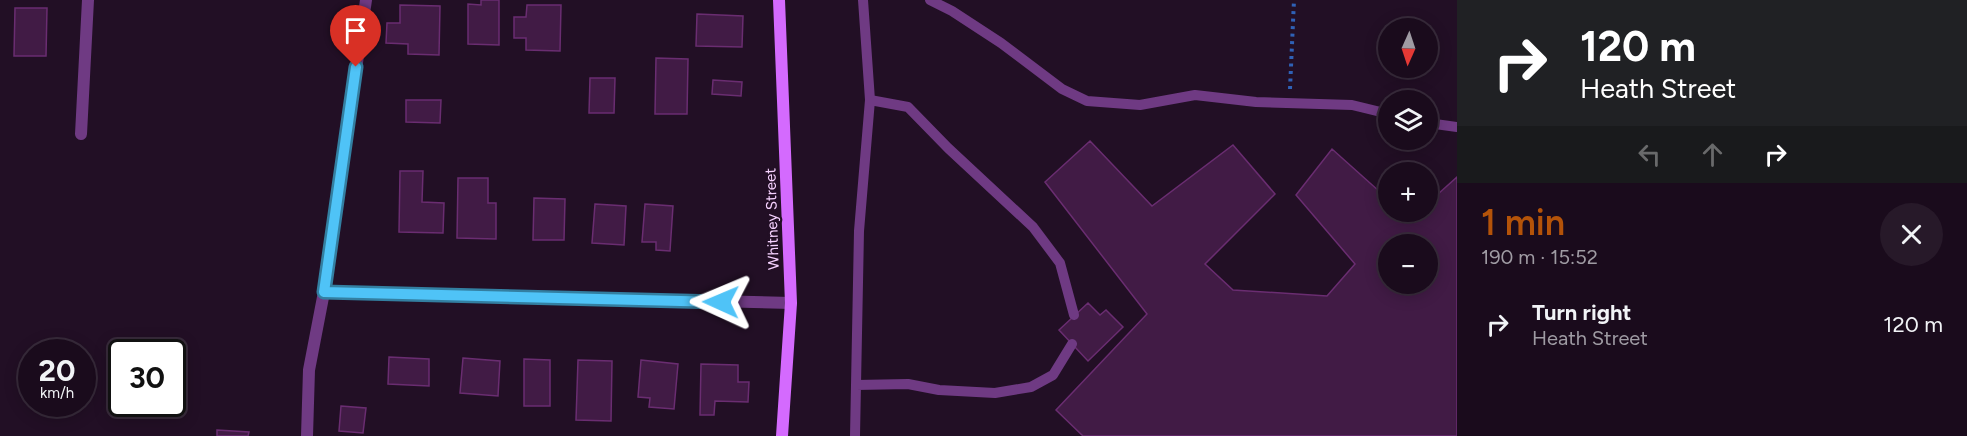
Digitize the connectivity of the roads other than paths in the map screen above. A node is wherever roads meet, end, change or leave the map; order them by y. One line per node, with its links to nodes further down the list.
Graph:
1 (88, 0): 10 (street)
2 (366, 0): 11 (street)
3 (779, 0): 12 (street, Whitney Street)
4 (863, 0): 6 (lane)
5 (930, 0): 7 (lane)
6 (870, 100): 13 (lane); 15 (lane)
7 (1378, 111)
8 (1438, 124): 9 (lane)
9 (1457, 127)
10 (81, 134)
11 (324, 292): 12 (street); 16 (street)
12 (791, 303): 17 (street, Whitney Street)
13 (1074, 315)
14 (1072, 344): 15 (lane)
15 (856, 385): 18 (lane)
16 (307, 436)
17 (782, 436)
18 (855, 436)

